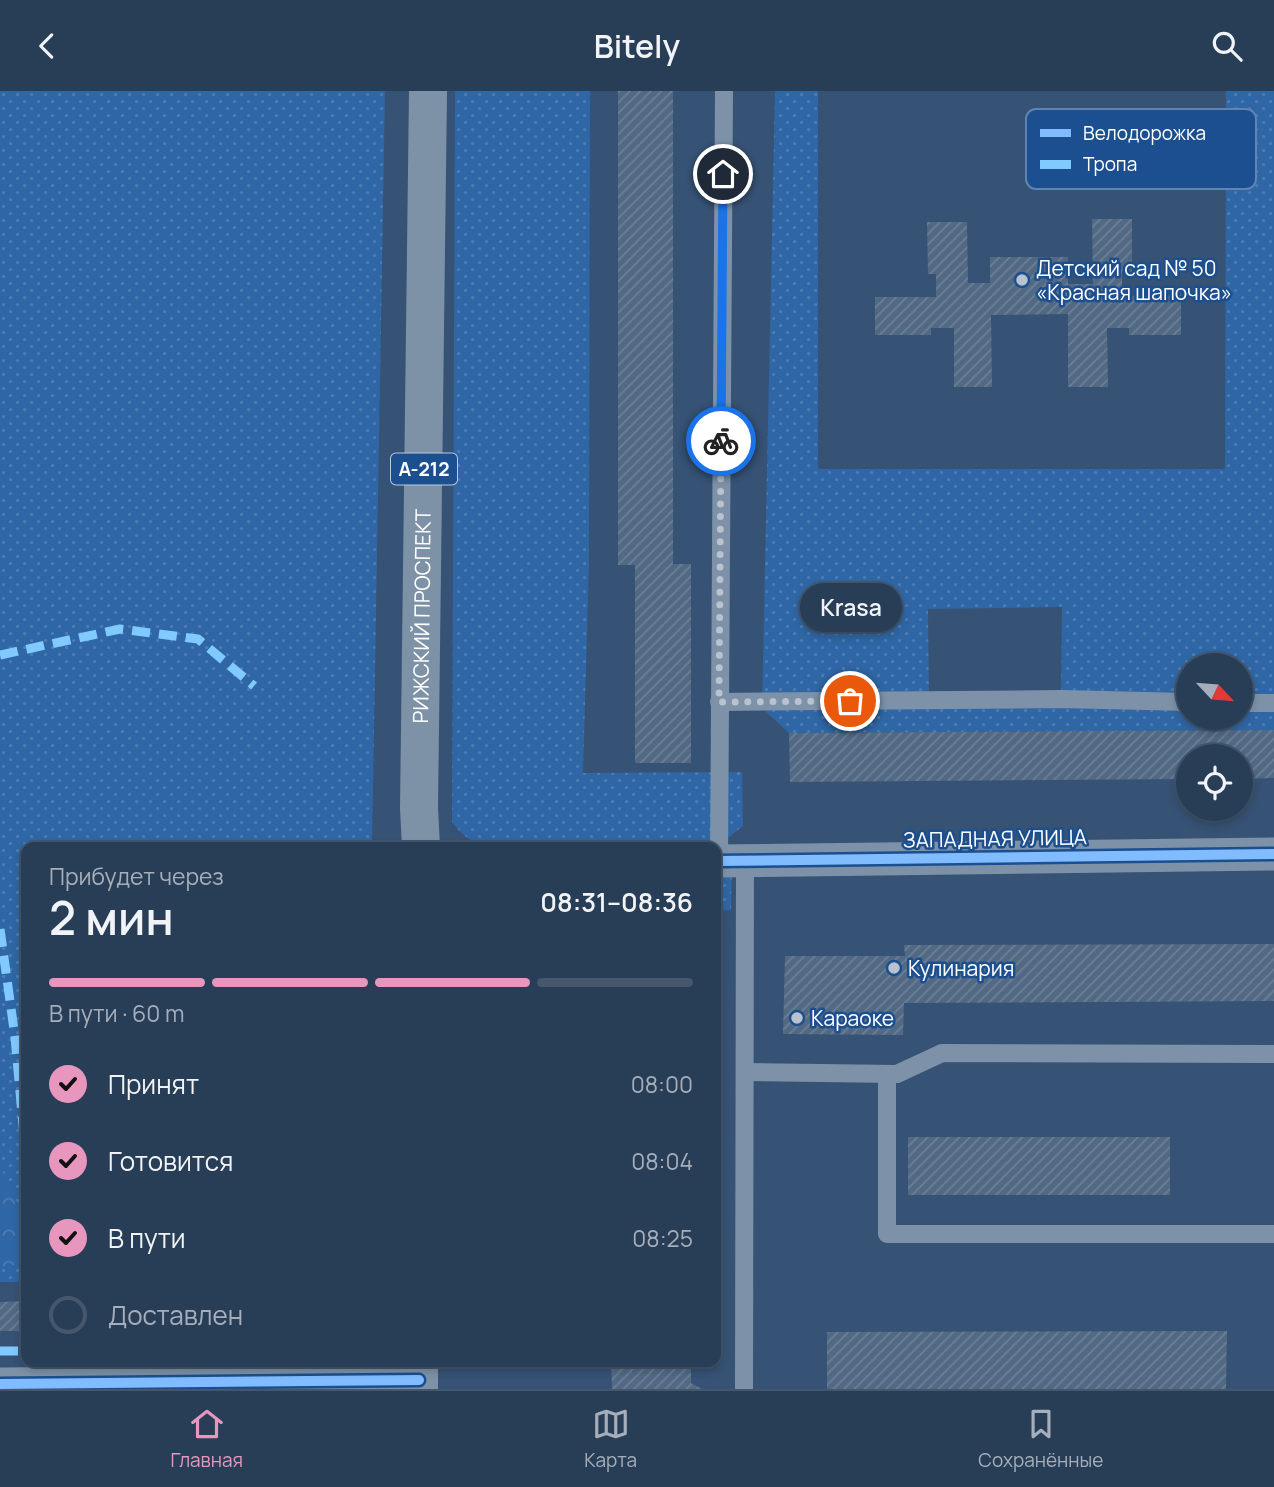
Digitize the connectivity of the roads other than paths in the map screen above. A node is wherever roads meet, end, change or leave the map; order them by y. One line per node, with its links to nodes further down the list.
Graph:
1 (428, 91): 7 (highway, РИЖСКИЙ ПРОСПЕКТ / А-212)
2 (724, 91): 3 (lane)
3 (719, 702): 4 (lane); 9 (lane)
4 (1176, 702)
5 (1253, 703): 6 (lane)
6 (1274, 703)
7 (421, 842)
8 (1274, 854): 9 (street, ЗАПАДНАЯ УЛИЦА)
9 (727, 860): 11 (lane)
10 (1274, 1054): 12 (lane)
11 (745, 1072): 12 (lane); 17 (lane)
12 (887, 1074): 13 (lane)
13 (1274, 1234)
14 (419, 1377): 16 (street)
15 (21, 1386): 16 (street)
16 (304, 1386)
17 (744, 1389)

